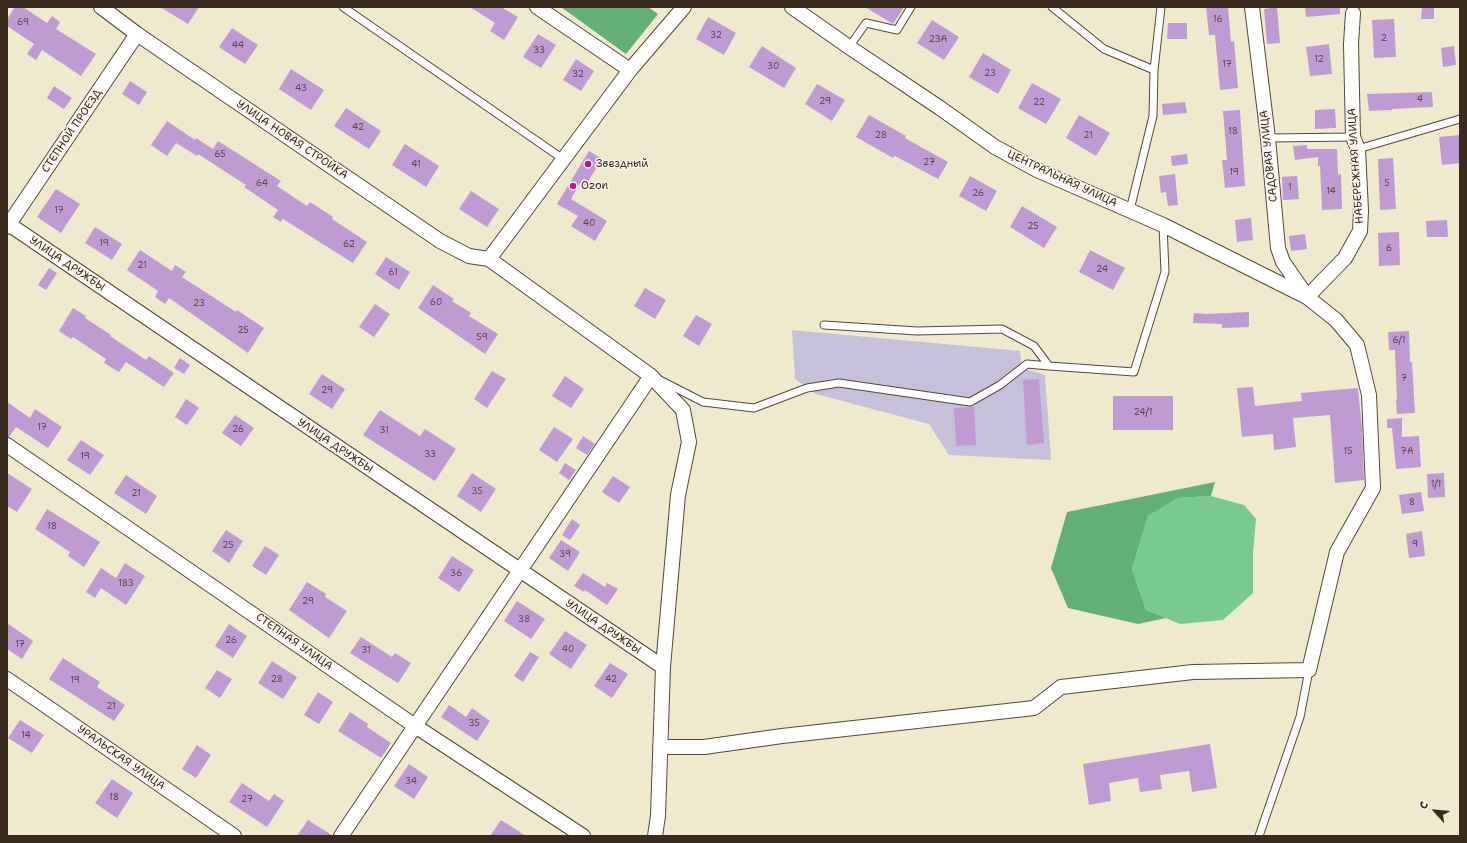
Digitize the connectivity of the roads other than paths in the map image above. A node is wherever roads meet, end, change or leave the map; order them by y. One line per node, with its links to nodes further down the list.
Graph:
1 (102, 7): 11 (street, УЛИЦА НОВАЯ СТРОЙКА)
2 (343, 7): 18 (lane)
3 (537, 7): 13 (street)
4 (684, 7): 13 (street)
5 (792, 7): 12 (street, ЦЕНТРАЛЬНАЯ УЛИЦА)
6 (911, 7): 12 (lane)
7 (1052, 7): 14 (lane)
8 (1161, 7): 14 (lane)
9 (1252, 7): 16 (street, САДОВАЯ УЛИЦА)
10 (1353, 13): 17 (street, НАБЕРЕЖНАЯ УЛИЦА)
11 (137, 34): 20 (street, СТЕПНОЙ ПРОЕЗД); 22 (street, УЛИЦА НОВАЯ СТРОЙКА)
12 (848, 47): 19 (street, ЦЕНТРАЛЬНАЯ УЛИЦА)
13 (630, 70): 18 (street)
14 (1154, 70): 19 (lane)
15 (1460, 119): 17 (lane)
16 (1268, 138): 17 (lane); 23 (street, САДОВАЯ УЛИЦА)
17 (1355, 143): 23 (street, НАБЕРЕЖНАЯ УЛИЦА)
18 (563, 159): 22 (street)
19 (1130, 210): 21 (street, ЦЕНТРАЛЬНАЯ УЛИЦА)
20 (8, 225): 28 (street, УЛИЦА ДРУЖБЫ)
21 (1163, 225): 23 (street, ЦЕНТРАЛЬНАЯ УЛИЦА); 25 (lane)
22 (489, 259): 26 (street)
23 (1307, 297): 30 (street)
24 (824, 325): 25 (lane)
25 (1050, 366): 26 (lane)
26 (651, 376): 28 (street); 29 (street)
27 (7, 445): 32 (street, СТЕПНАЯ УЛИЦА)
28 (520, 571): 29 (street, УЛИЦА ДРУЖБЫ); 32 (street)
29 (663, 667): 33 (street)
30 (1309, 670): 33 (street); 38 (lane)
31 (7, 679): 34 (street, УРАЛЬСКАЯ УЛИЦА)
32 (415, 726): 35 (street); 36 (street, СТЕПНАЯ УЛИЦА)
33 (660, 747): 37 (street)
34 (234, 836)
35 (341, 836)
36 (582, 836)
37 (655, 836)
38 (1259, 836)

